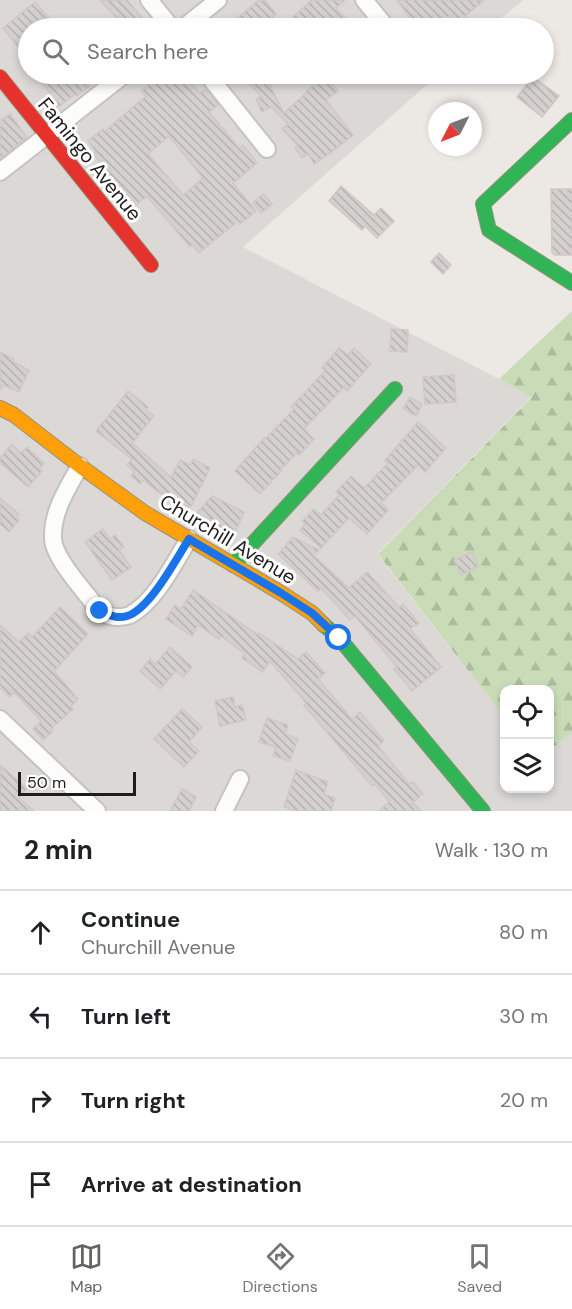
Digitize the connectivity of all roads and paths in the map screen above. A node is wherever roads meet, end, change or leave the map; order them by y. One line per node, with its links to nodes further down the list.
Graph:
1 (149, 0): 4 (street)
2 (218, 0): 5 (street)
3 (364, 0): 6 (street)
4 (164, 18)
5 (196, 18)
6 (379, 18)
7 (0, 77): 11 (street, Famingo Avenue)
8 (112, 84): 11 (street)
9 (215, 84): 12 (street)
10 (572, 120): 15 (street)
11 (46, 135): 13 (street); 14 (street, Famingo Avenue)
12 (267, 149)
13 (0, 172)
14 (151, 265)
15 (572, 282)
16 (395, 389): 20 (street)
17 (0, 408): 18 (street, Churchill Avenue)
18 (80, 466): 19 (street, Churchill Avenue); 19 (street)
19 (189, 539): 20 (street, Churchill Avenue)
20 (233, 565): 25 (street, Churchill Avenue)
21 (0, 719): 23 (street)
22 (240, 779): 24 (street)
23 (97, 811)
24 (224, 811)
25 (483, 811)

